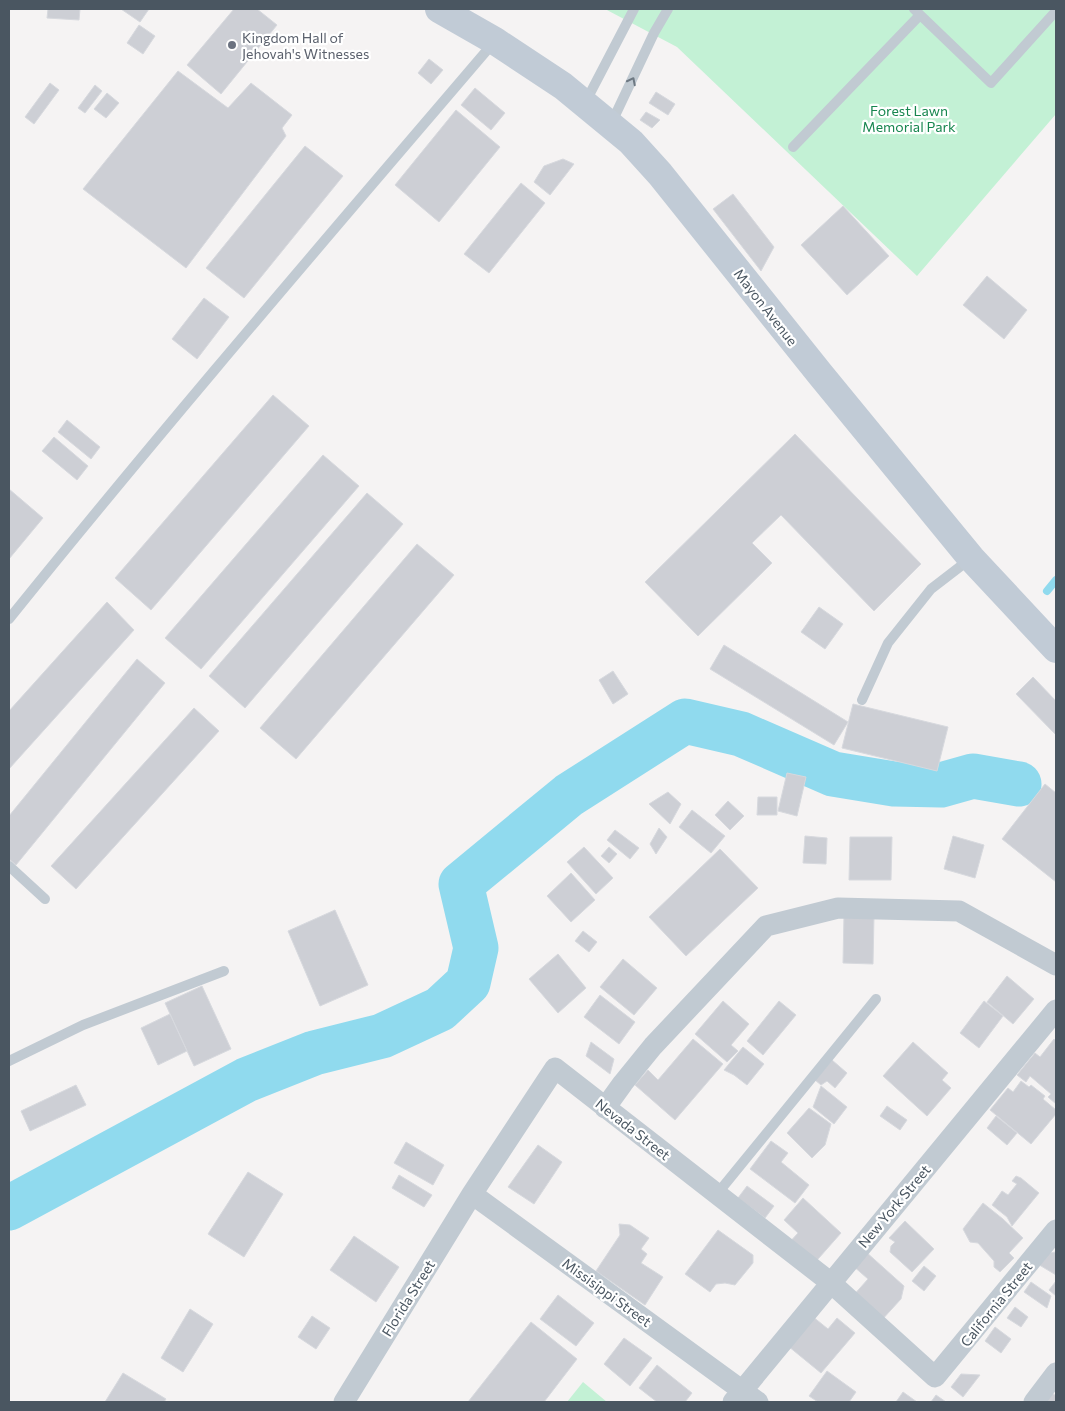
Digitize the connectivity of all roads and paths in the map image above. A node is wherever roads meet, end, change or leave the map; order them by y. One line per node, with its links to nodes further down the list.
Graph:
1 (439, 9): 6 (main road, Mayon Avenue)
2 (634, 9): 7 (lane)
3 (668, 9): 8 (lane, one-way to 3)
4 (1056, 11): 5 (lane)
5 (917, 12): 9 (lane)
6 (495, 41): 7 (main road, Mayon Avenue); 11 (lane)
7 (585, 102): 8 (main road, Mayon Avenue)
8 (611, 124): 10 (main road, Mayon Avenue)
9 (794, 147)
10 (971, 558): 12 (main road, Mayon Avenue); 13 (lane)
11 (9, 619)
12 (1056, 649)
13 (862, 700)
14 (9, 866): 15 (lane)
15 (45, 899)
16 (1056, 966): 21 (street)
17 (224, 971): 20 (lane)
18 (876, 999): 23 (lane)
19 (1056, 1010): 25 (street, New York Street)
20 (9, 1061)
21 (605, 1108): 22 (street, Nevada Street); 23 (street, Nevada Street)
22 (472, 1194): 28 (street, Missisippi Street); 29 (street, Florida Street)
23 (717, 1194): 25 (street, Nevada Street)
24 (1056, 1230): 27 (street, California Street)
25 (830, 1282): 27 (street, Nevada Street); 28 (street, New York Street)
26 (1056, 1373): 30 (street)
27 (935, 1377)
28 (744, 1398)
29 (344, 1402)
30 (1034, 1402)

